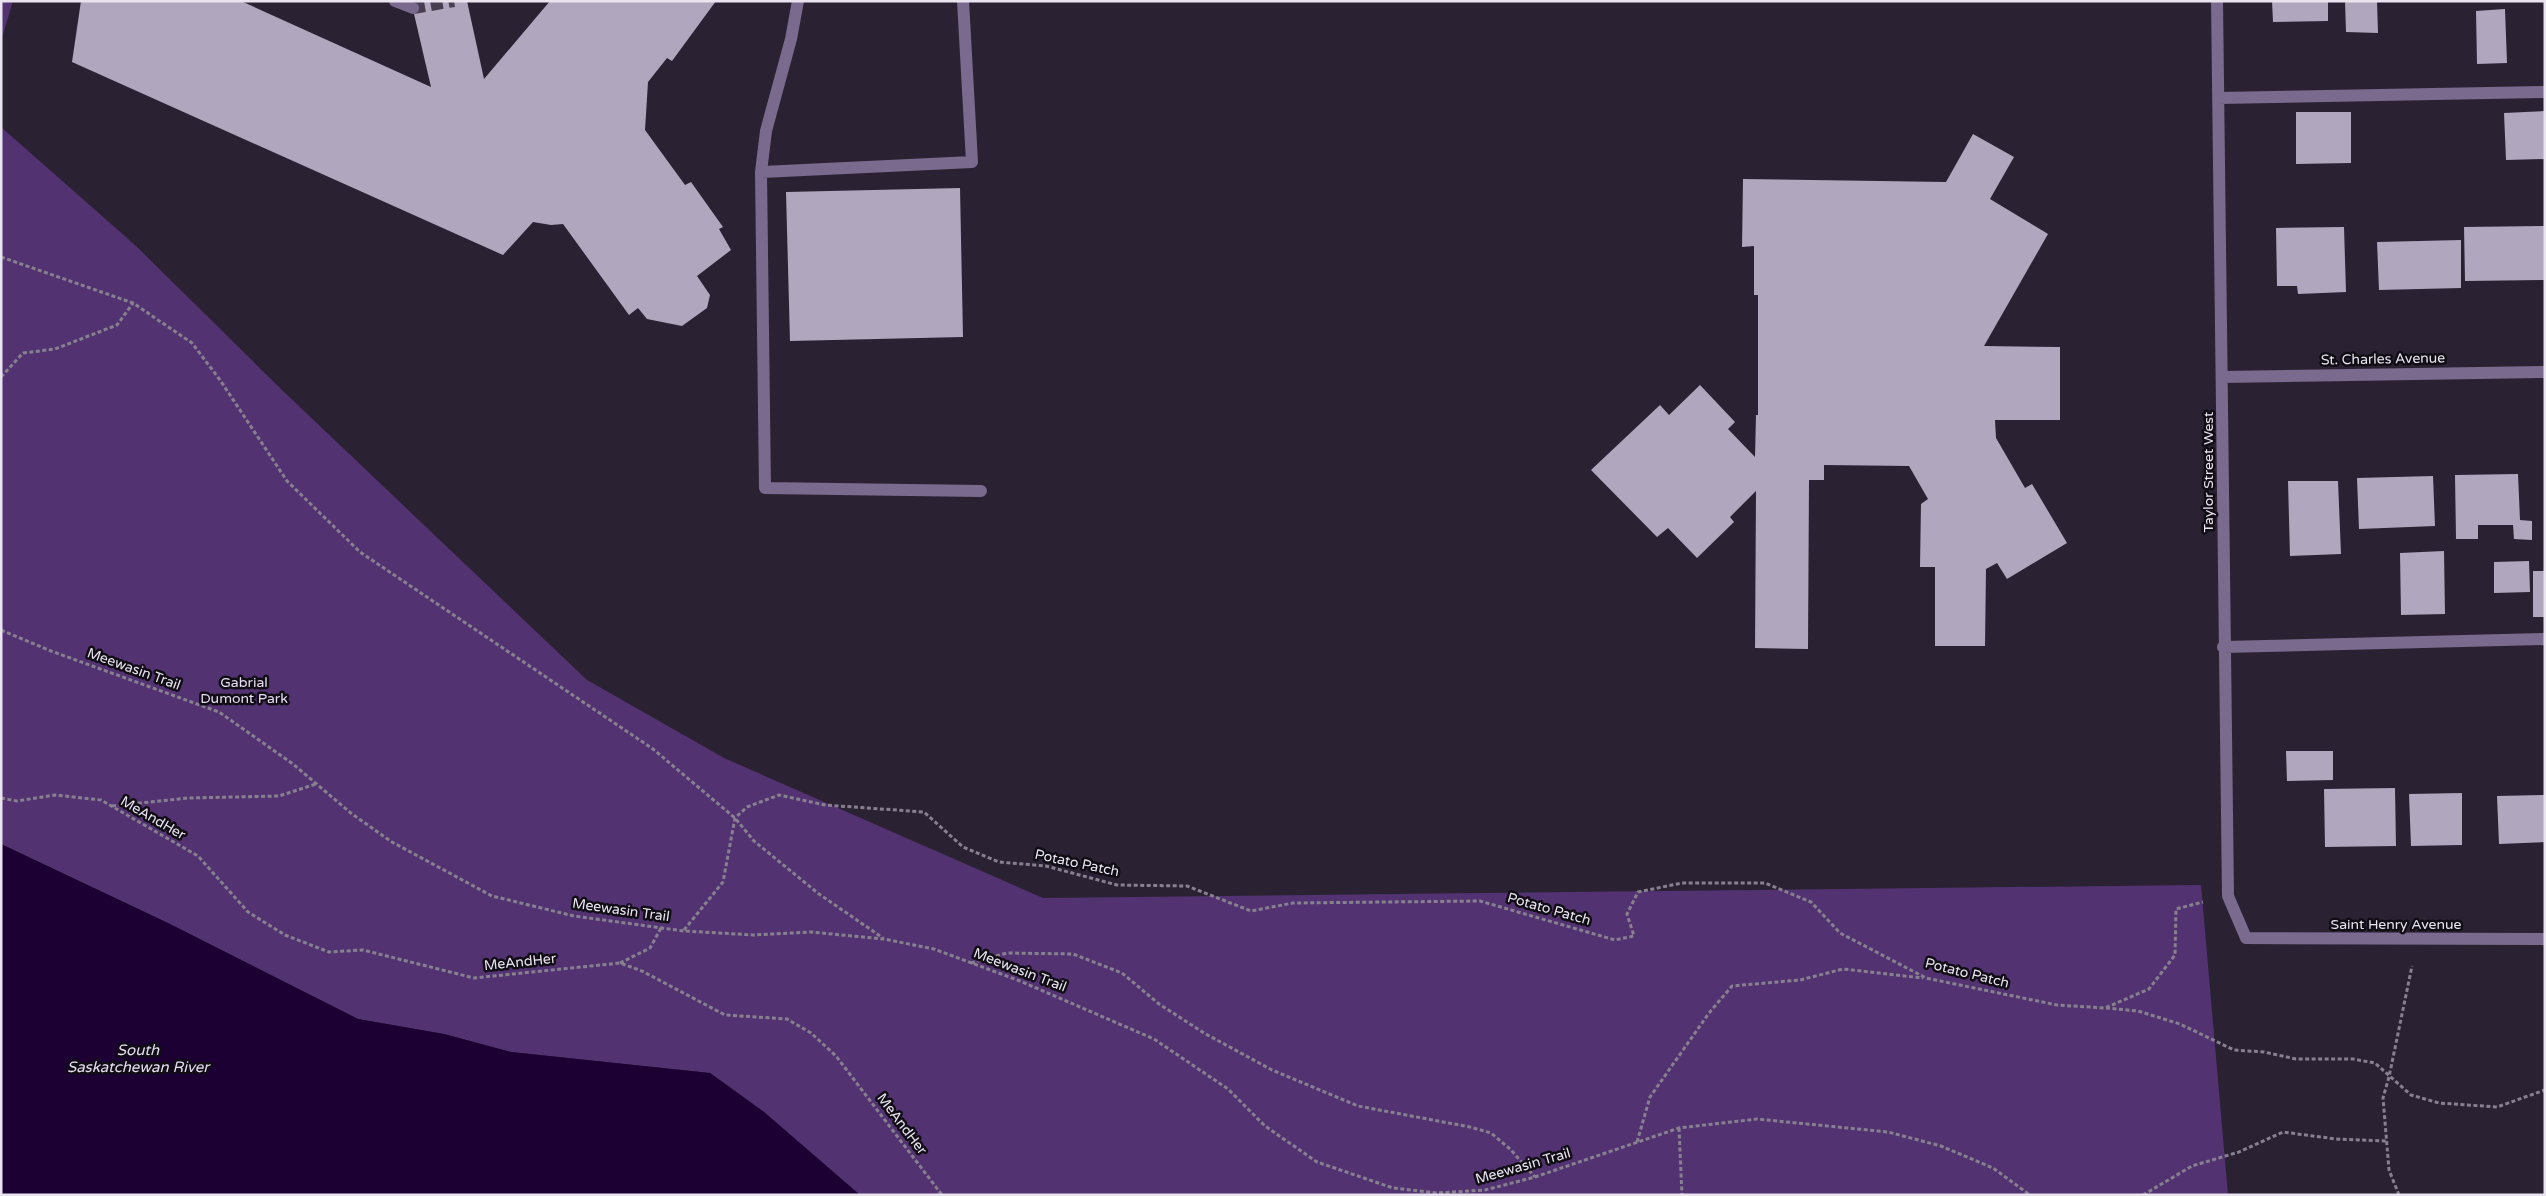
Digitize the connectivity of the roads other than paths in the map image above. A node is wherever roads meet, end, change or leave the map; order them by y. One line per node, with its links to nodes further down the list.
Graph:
1 (395, 1): 5 (street)
2 (798, 1): 8 (street)
3 (964, 1): 8 (street)
4 (2217, 1): 7 (street, Taylor Street West)
5 (413, 8)
6 (2545, 92): 7 (street)
7 (2219, 98): 10 (street, Taylor Street West)
8 (761, 172): 11 (street)
9 (2545, 372): 10 (street, St. Charles Avenue)
10 (2222, 377): 13 (street, Taylor Street West)
11 (981, 491)
12 (2545, 639): 13 (street)
13 (2224, 646): 14 (street, Taylor Street West)
14 (2246, 938): 15 (street, Saint Henry Avenue)
15 (2545, 939)

